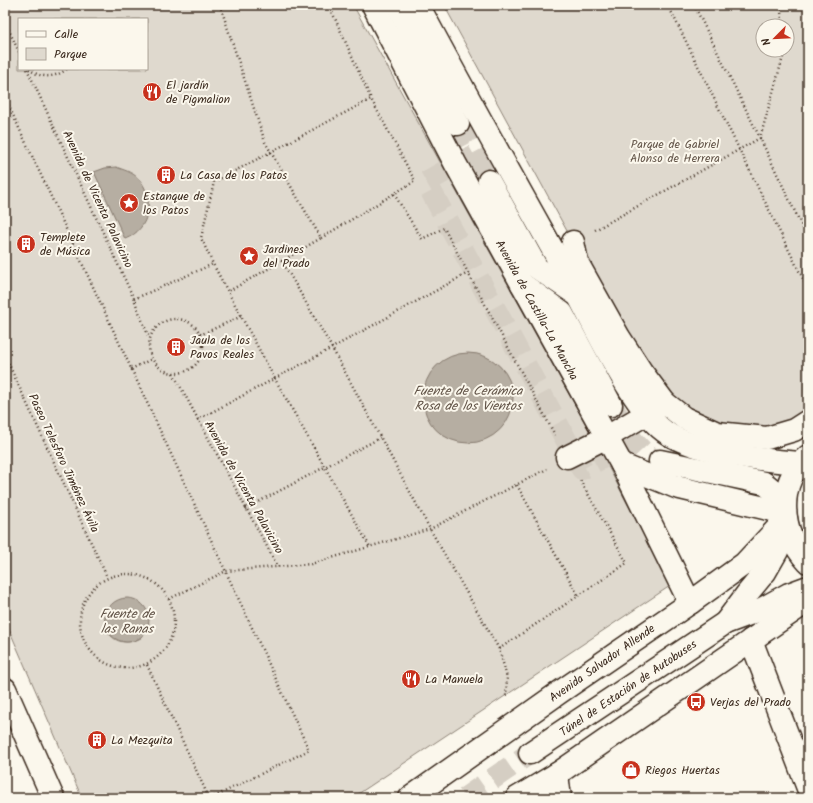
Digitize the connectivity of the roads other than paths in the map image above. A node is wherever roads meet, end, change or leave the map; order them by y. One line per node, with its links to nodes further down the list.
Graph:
1 (373, 5): 7 (main road, Avenida de Castilla-La Mancha)
2 (396, 5): 4 (main road)
3 (418, 5): 8 (main road)
4 (458, 124)
5 (489, 181): 8 (main road)
6 (573, 242): 9 (main road)
7 (522, 284): 10 (main road); 13 (main road, Avenida de Castilla-La Mancha)
8 (577, 295): 11 (main road)
9 (665, 403): 11 (main road); 12 (main road)
10 (611, 405)
11 (646, 414): 13 (main road); 15 (main road)
12 (808, 421)
13 (607, 437): 14 (main road); 17 (main road, Avenida de Castilla-La Mancha)
14 (567, 457)
15 (804, 459): 18 (main road, Túnel de Estación de Autobuses)
16 (660, 461): 18 (main road)
17 (622, 464): 18 (main road); 22 (main road, Avenida de Castilla-La Mancha)
18 (786, 514): 19 (main road); 22 (main road, Avenida Salvador Allende); 23 (main road, Túnel de Estación de Autobuses)
19 (808, 562)
20 (808, 587): 23 (main road, Túnel de Estación de Autobuses)
21 (808, 601): 24 (main road)
22 (690, 603): 30 (main road, Avenida Salvador Allende)
23 (725, 623): 26 (main road, Túnel de Estación de Autobuses)
24 (751, 640): 27 (main road); 28 (main road)
25 (8, 703): 29 (main road)
26 (530, 753)
27 (557, 774): 31 (main road); 32 (main road)
28 (808, 788)
29 (53, 798)
30 (410, 798)
31 (517, 798)
32 (560, 798)

